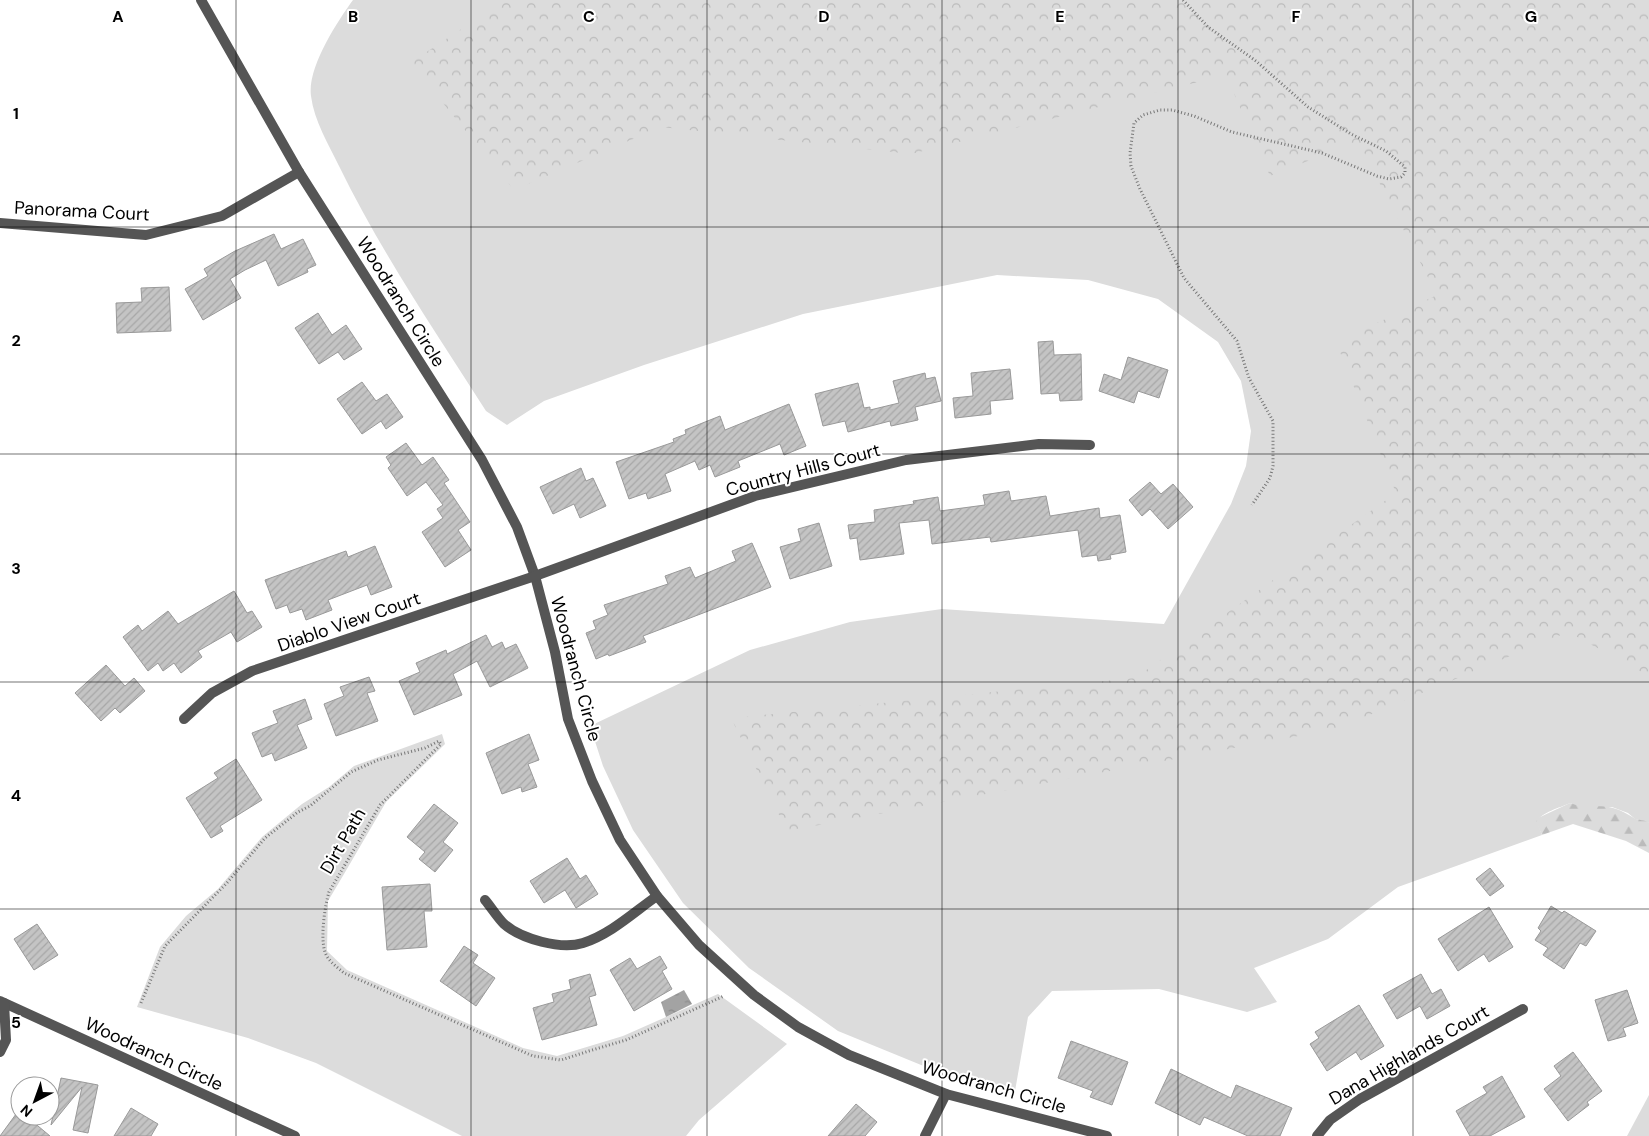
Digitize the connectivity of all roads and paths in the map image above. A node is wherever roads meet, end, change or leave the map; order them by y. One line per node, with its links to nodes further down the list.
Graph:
1 (201, 0): 3 (street, Woodranch Circle)
2 (1183, 0): 6 (path)
3 (299, 172): 4 (street, Panorama Court); 7 (street, Woodranch Circle)
4 (0, 223)
5 (1090, 445): 7 (street, Country Hills Court)
6 (1252, 505)
7 (535, 576): 8 (street, Diablo View Court); 9 (street, Woodranch Circle)
8 (184, 719)
9 (657, 896): 10 (street); 16 (street, Woodranch Circle)
10 (485, 900)
11 (724, 996): 12 (path, Dirt Path)
12 (141, 1003)
13 (1, 1004): 15 (street); 17 (street, Woodranch Circle)
14 (1522, 1008): 20 (street, Dana Highlands Court)
15 (0, 1052)
16 (946, 1094): 18 (street); 19 (street, Woodranch Circle)
17 (295, 1136)
18 (925, 1136)
19 (1107, 1136)
20 (1317, 1136)

